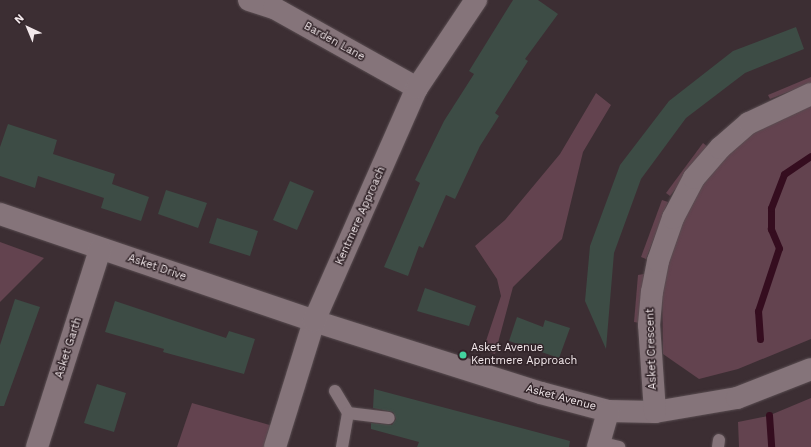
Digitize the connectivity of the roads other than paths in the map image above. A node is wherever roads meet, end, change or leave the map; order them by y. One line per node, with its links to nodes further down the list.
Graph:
1 (248, 0): 3 (street, Barden Lane)
2 (476, 0): 3 (street, Kentmere Approach)
3 (418, 88): 7 (street, Kentmere Approach)
4 (811, 94): 11 (street, Asket Crescent)
5 (0, 214): 6 (street, Asket Drive)
6 (100, 249): 7 (street, Asket Drive); 15 (street, Asket Garth)
7 (314, 321): 10 (street, Asket Avenue); 16 (street, Kentmere Approach)
8 (811, 369): 11 (street, Asket Avenue)
9 (335, 391): 12 (lane)
10 (608, 411): 11 (street, Asket Avenue); 14 (street)
11 (655, 412)
12 (348, 413): 13 (lane); 17 (lane)
13 (389, 418)
14 (606, 445)
15 (37, 447)
16 (275, 447)
17 (342, 447)

